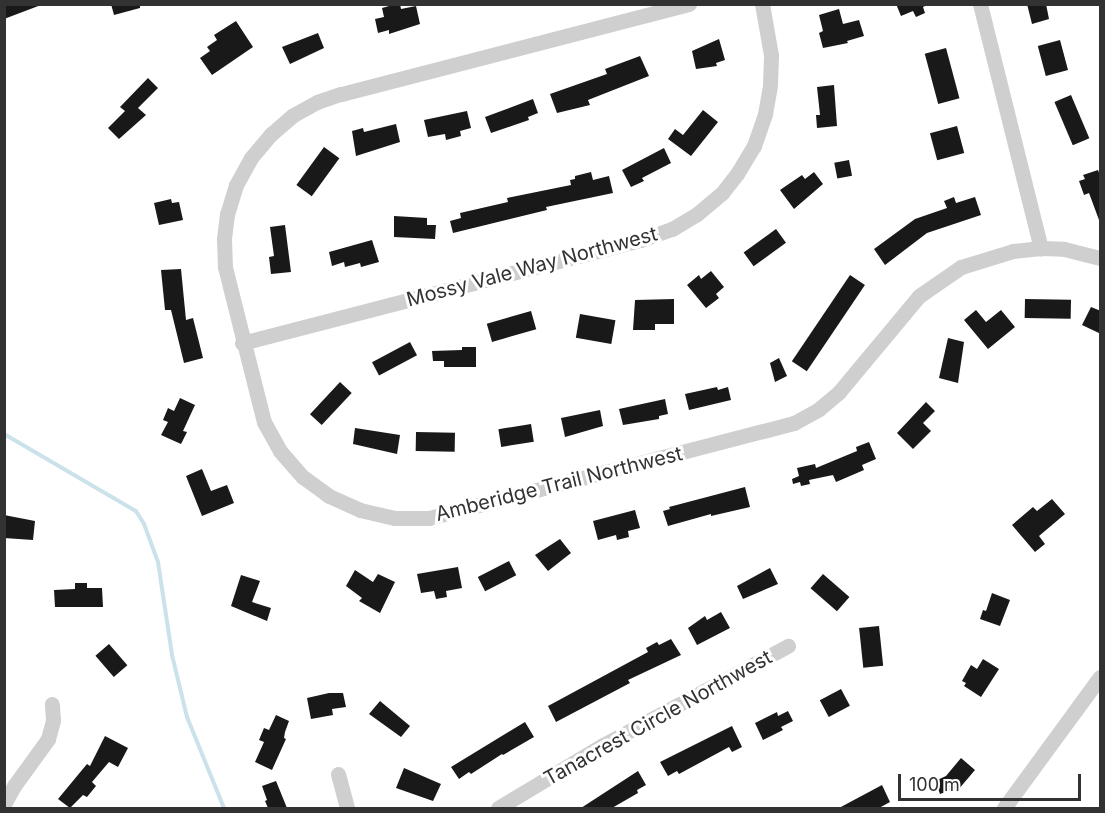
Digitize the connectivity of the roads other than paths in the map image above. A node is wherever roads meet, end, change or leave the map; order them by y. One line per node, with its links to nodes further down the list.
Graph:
1 (689, 4): 6 (street, Amberidge Trail Northwest)
2 (762, 4): 6 (street, Mossy Vale Way Northwest)
3 (980, 4): 4 (street)
4 (1041, 248): 5 (street, Amberidge Trail Northwest); 6 (street, Amberidge Trail Northwest)
5 (1101, 258)
6 (242, 343)
7 (788, 646): 13 (street, Tanacrest Circle Northwest)
8 (1101, 677): 14 (street)
9 (52, 704): 11 (street)
10 (338, 774): 12 (street)
11 (4, 804)
12 (347, 808)
13 (498, 808)
14 (1004, 808)

